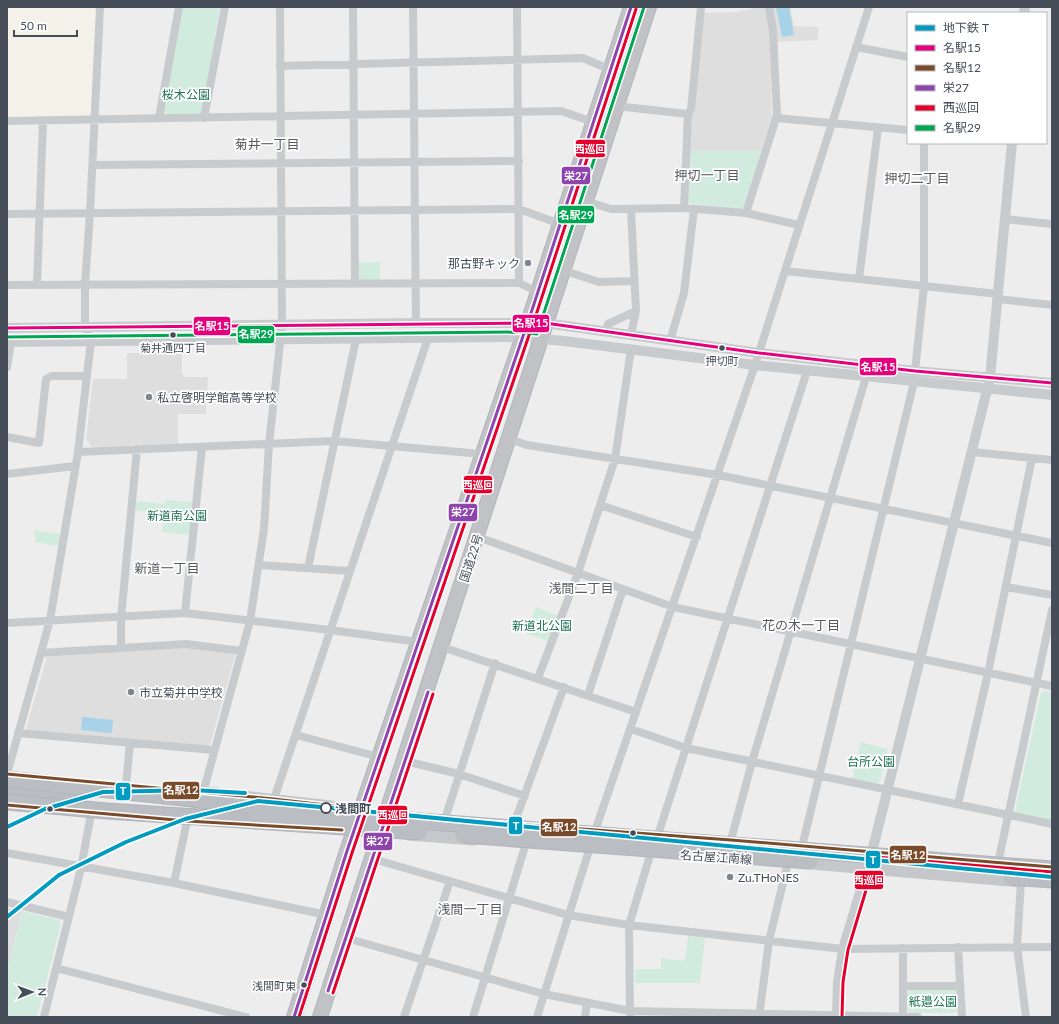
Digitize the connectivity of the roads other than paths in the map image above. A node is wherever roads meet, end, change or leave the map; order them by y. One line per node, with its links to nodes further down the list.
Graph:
1 (100, 7): 29 (street)
2 (180, 7): 26 (street)
3 (225, 7): 27 (street)
4 (280, 7): 18 (street)
5 (353, 7): 17 (street)
6 (414, 7): 16 (street)
7 (517, 7): 15 (street)
8 (632, 7): 19 (highway, 国道22号)
9 (649, 7): 20 (highway, 国道22号)
10 (701, 7): 23 (street)
11 (770, 7): 28 (street)
12 (869, 7): 13 (street)
13 (856, 47): 14 (street); 33 (street)
14 (907, 57)
15 (518, 60): 16 (street); 19 (street); 21 (street)
16 (414, 62): 17 (street); 22 (street)
17 (353, 64): 18 (street); 24 (street)
18 (280, 66): 25 (street)
19 (611, 70): 32 (highway, 国道22号)
20 (616, 106): 23 (street); 43 (highway, 国道22号)
21 (518, 112): 22 (street); 32 (street); 38 (street)
22 (414, 114): 24 (street); 39 (street)
23 (688, 114): 44 (street)
24 (354, 115): 25 (street); 41 (street)
25 (281, 116): 27 (street); 40 (street)
26 (158, 118): 27 (street); 29 (street)
27 (204, 118)
28 (776, 118): 33 (street); 52 (street)
29 (95, 119): 31 (street); 42 (street)
30 (7, 121): 31 (street)
31 (43, 121): 54 (street)
32 (594, 122): 56 (highway, 国道22号)
33 (831, 123): 34 (street); 58 (street)
34 (878, 128): 35 (street); 61 (street)
35 (907, 130)
36 (924, 144): 70 (street)
37 (1012, 144): 55 (street)
38 (519, 161): 39 (street); 46 (street)
39 (415, 162): 41 (street); 49 (street)
40 (281, 163): 41 (street); 42 (street); 50 (street)
41 (354, 163): 48 (street)
42 (93, 165): 51 (street)
43 (585, 200): 47 (street); 59 (highway, 国道22号)
44 (684, 208): 45 (street); 47 (street)
45 (694, 208): 52 (street); 89 (street)
46 (519, 209): 49 (street); 56 (street); 66 (street)
47 (631, 209): 62 (street)
48 (354, 210): 49 (street); 50 (street); 64 (street)
49 (415, 210): 65 (street)
50 (281, 211): 51 (street); 63 (street)
51 (90, 213): 54 (street); 69 (street)
52 (746, 213): 58 (street)
53 (7, 214): 54 (street)
54 (40, 214): 68 (street)
55 (1005, 219): 57 (street); 72 (street)
56 (560, 224): 71 (highway, 国道22号)
57 (1052, 224)
58 (799, 225): 60 (street)
59 (562, 270): 62 (street); 77 (highway, 国道22号)
60 (785, 270): 61 (street); 92 (street)
61 (859, 279): 70 (street)
62 (634, 281): 74 (street)
63 (282, 283): 64 (street); 69 (street); 78 (street)
64 (355, 283): 65 (street)
65 (416, 283): 66 (street); 76 (street)
66 (519, 283): 71 (street)
67 (7, 285): 68 (street)
68 (37, 285): 69 (street)
69 (85, 285): 79 (street)
70 (924, 286): 72 (street); 96 (street)
71 (538, 292): 75 (highway, 国道22号)
72 (998, 297): 73 (street); 99 (street)
73 (1052, 305)
74 (636, 311): 81 (street); 82 (street)
75 (527, 322): 76 (street); 77 (street); 83 (highway, 国道22号)
76 (416, 323): 78 (street)
77 (545, 323): 81 (street); 87 (highway, 国道22号)
78 (282, 325): 79 (street); 85 (street)
79 (85, 327): 80 (street); 88 (street)
80 (7, 328)
81 (606, 332): 82 (street)
82 (631, 335): 89 (street)
83 (522, 337): 84 (street); 87 (street); 113 (highway, 国道22号)
84 (428, 338): 86 (street); 108 (street)
85 (281, 339): 86 (street); 88 (street); 107 (street)
86 (356, 339): 106 (street)
87 (541, 339): 91 (street); 105 (highway, 国道22号)
88 (91, 341): 90 (street); 97 (street)
89 (670, 341): 92 (street)
90 (9, 342): 94 (street)
91 (631, 349): 93 (street); 115 (street)
92 (759, 353): 93 (street); 96 (street)
93 (755, 365): 95 (street); 119 (street)
94 (7, 367)
95 (807, 371): 98 (street); 120 (street)
96 (915, 371): 99 (street)
97 (87, 376): 104 (street); 111 (street)
98 (866, 377): 100 (street); 121 (street)
99 (990, 378): 101 (street); 102 (street)
100 (914, 382): 102 (street); 123 (street)
101 (1052, 383)
102 (987, 389): 103 (street); 112 (street)
103 (1052, 395)
104 (7, 437)
105 (509, 440): 115 (street); 127 (highway, 国道22号)
106 (334, 442): 107 (street); 108 (street); 130 (street)
107 (269, 444): 109 (street); 129 (street)
108 (392, 446): 113 (street); 131 (street)
109 (202, 447): 110 (street); 138 (street)
110 (137, 449): 111 (street); 140 (street)
111 (78, 452): 117 (street)
112 (972, 452): 114 (street); 124 (street)
113 (482, 454): 146 (highway, 国道22号)
114 (1032, 458): 116 (street); 125 (street)
115 (615, 459): 119 (street); 122 (street)
116 (1052, 460)
117 (75, 466): 118 (street); 141 (street)
118 (7, 474)
119 (718, 475): 120 (street); 126 (street)
120 (770, 485): 121 (street); 139 (street)
121 (830, 498): 123 (street); 145 (street)
122 (600, 506): 126 (street); 132 (street)
123 (884, 509): 124 (street); 147 (street)
124 (954, 523): 125 (street); 152 (street)
125 (1016, 536): 128 (street); 133 (street)
126 (697, 537): 136 (street)
127 (478, 538): 132 (street); 148 (highway, 国道22号)
128 (1052, 543)
129 (259, 565): 130 (street); 142 (street)
130 (308, 568): 131 (street)
131 (350, 571): 144 (street)
132 (578, 573): 134 (street); 155 (street)
133 (1006, 587): 135 (street); 154 (street)
134 (624, 589): 136 (street); 159 (street)
135 (1052, 595)
136 (673, 606): 139 (street); 160 (street)
137 (1052, 610): 156 (street)
138 (185, 613): 140 (street); 142 (street)
139 (728, 617): 145 (street); 165 (street)
140 (121, 618): 141 (street); 149 (street)
141 (50, 620): 143 (street); 151 (street)
142 (250, 621): 144 (street); 150 (street)
143 (7, 623)
144 (330, 630): 146 (street); 163 (street)
145 (791, 631): 147 (street); 169 (street)
146 (418, 642): 167 (highway, 国道22号)
147 (851, 644): 152 (street); 172 (street)
148 (442, 646): 153 (street); 168 (highway, 国道22号)
149 (121, 648): 150 (street); 151 (street)
150 (242, 651): 166 (street)
151 (41, 653): 162 (street)
152 (920, 659): 154 (street); 176 (street)
153 (495, 663): 155 (street); 171 (street)
154 (988, 673): 156 (street); 182 (street)
155 (538, 678): 158 (street)
156 (1036, 683): 157 (street); 186 (street)
157 (1052, 686)
158 (564, 687): 159 (street); 179 (street)
159 (588, 695): 160 (street)
160 (636, 712): 161 (street)
161 (630, 729): 165 (street); 193 (street)
162 (18, 733): 164 (street); 170 (street)
163 (296, 735): 167 (street); 180 (street)
164 (130, 743): 166 (street); 174 (street)
165 (686, 748): 169 (street); 195 (street)
166 (214, 750): 178 (street)
167 (379, 757): 183 (highway, 国道22号)
168 (405, 761): 171 (street); 185 (highway, 国道22号)
169 (752, 762): 172 (street); 196 (street)
170 (7, 774): 174 (main road, 名古屋江南線)
171 (459, 774): 179 (street); 187 (street)
172 (820, 776): 176 (street); 198 (street)
173 (7, 779): 188 (highway, bridge)
174 (126, 785): 178 (main road, 名古屋江南線)
175 (7, 786): 188 (highway, bridge)
176 (888, 790): 182 (street); 201 (street)
177 (7, 793): 188 (highway, bridge)
178 (204, 793): 180 (main road, 名古屋江南線); 189 (street)
179 (525, 796): 190 (street)
180 (274, 800): 183 (main road, 名古屋江南線)
181 (7, 804): 184 (main road, 名古屋江南線); 188 (highway, bridge)
182 (958, 804): 186 (street)
183 (362, 811): 185 (main road, 名古屋江南線); 192 (highway, 国道22号)
184 (91, 814): 189 (main road, 名古屋江南線); 206 (street)
185 (387, 814): 187 (main road, 名古屋江南線); 194 (highway, 国道22号)
186 (1008, 815): 191 (street); 205 (street)
187 (445, 819): 190 (main road, 名古屋江南線)
188 (338, 820): 208 (highway, bridge); 211 (highway, bridge)
189 (188, 821): 192 (main road, 名古屋江南線); 212 (street)
190 (514, 824): 193 (main road, 名古屋江南線)
191 (1052, 824)
192 (354, 831): 194 (main road, 名古屋江南線); 215 (highway, 国道22号)
193 (595, 831): 195 (main road, 名古屋江南線); 199 (street)
194 (381, 832): 197 (main road, 名古屋江南線); 203 (highway, 国道22号)
195 (658, 835): 196 (main road, 名古屋江南線)
196 (732, 840): 198 (main road, 名古屋江南線)
197 (526, 843): 199 (main road, 名古屋江南線); 213 (street)
198 (802, 847): 201 (main road, 名古屋江南線)
199 (590, 848): 200 (main road, 名古屋江南線); 216 (street)
200 (651, 852): 204 (main road, 名古屋江南線); 218 (street)
201 (872, 852): 205 (main road, 名古屋江南線); 207 (street)
202 (7, 853): 206 (street)
203 (372, 859): 209 (street); 219 (highway, 国道22号)
204 (788, 862): 207 (main road, 名古屋江南線); 220 (street)
205 (998, 863): 208 (main road, 名古屋江南線)
206 (81, 868): 212 (street); 217 (street)
207 (868, 868): 210 (main road, 名古屋江南線); 225 (street)
208 (1052, 868)
209 (450, 881): 213 (street); 226 (street)
210 (1021, 881): 211 (main road, 名古屋江南線); 221 (street)
211 (1052, 882)
212 (174, 883): 215 (street)
213 (510, 898): 216 (street); 228 (street)
214 (7, 902): 217 (street)
215 (327, 915): 238 (highway, 国道22号)
216 (568, 915): 218 (street); 231 (street)
217 (69, 917): 227 (street)
218 (630, 924): 220 (street); 233 (street)
219 (346, 938): 226 (street); 239 (highway, 国道22号)
220 (769, 941): 225 (street); 235 (street)
221 (1017, 946): 222 (street); 223 (street); 248 (street)
222 (958, 947): 224 (street); 230 (street)
223 (1052, 947)
224 (903, 948): 225 (street); 229 (street)
225 (843, 949): 244 (street)
226 (423, 960): 228 (street); 240 (street)
227 (56, 968): 236 (street); 237 (street)
228 (485, 978): 231 (street); 241 (street)
229 (903, 986): 230 (street); 245 (street)
230 (960, 986): 247 (street)
231 (544, 994): 232 (street); 242 (street)
232 (587, 1002): 233 (street); 243 (street)
233 (630, 1014): 234 (street)
234 (696, 1015): 235 (street)
235 (758, 1015): 244 (street)
236 (44, 1017)
237 (246, 1017)
238 (294, 1017)
239 (320, 1017)
240 (404, 1017)
241 (473, 1017)
242 (537, 1017)
243 (585, 1017)
244 (837, 1017): 245 (street)
245 (903, 1017): 246 (street)
246 (918, 1017)
247 (962, 1017)
248 (1026, 1017)

